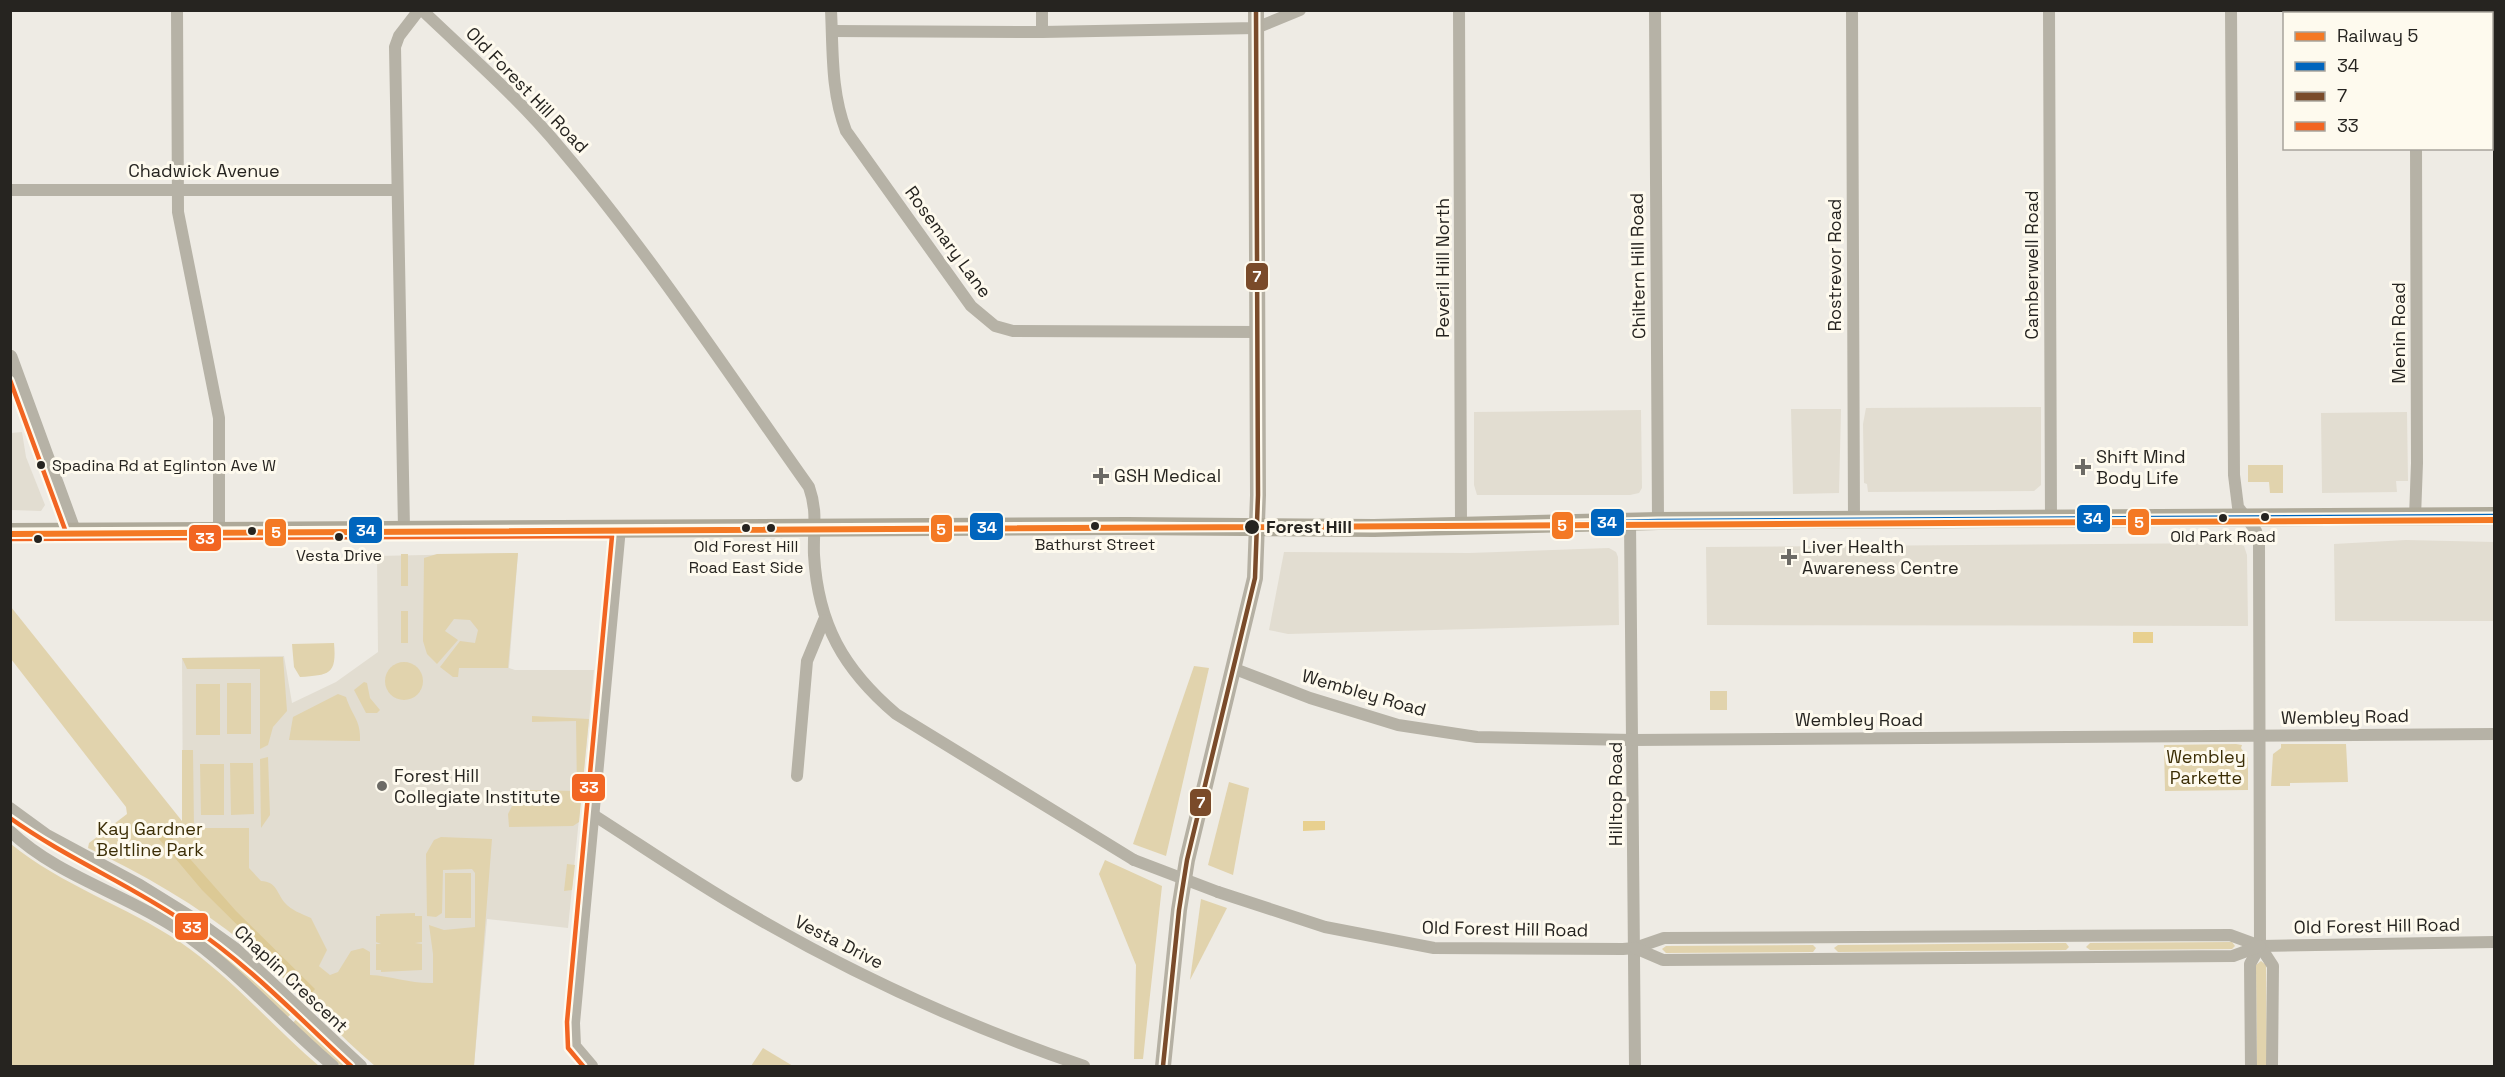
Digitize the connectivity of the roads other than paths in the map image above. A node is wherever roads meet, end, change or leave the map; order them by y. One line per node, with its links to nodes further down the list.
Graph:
1 (177, 10): 16 (street)
2 (421, 10): 18 (street); 31 (street, Old Forest Hill Road)
3 (831, 10): 13 (street, Rosemary Lane)
4 (1042, 10): 14 (street)
5 (1256, 10): 12 (main road)
6 (1299, 10): 12 (street)
7 (1459, 10): 28 (street, Peveril Hill North)
8 (1655, 10): 24 (street, Chiltern Hill Road)
9 (1852, 10): 25 (street, Rostrevor Road)
10 (2049, 10): 26 (street, Camberwell Road)
11 (2231, 10): 23 (street)
12 (1256, 28): 14 (street); 19 (main road)
13 (832, 31): 14 (street); 19 (street, Rosemary Lane)
14 (1042, 32)
15 (2416, 150): 22 (street, Menin Road)
16 (180, 189): 17 (street, Chadwick Avenue); 18 (street, Chadwick Avenue); 33 (street)
17 (10, 190)
18 (397, 190): 32 (street)
19 (1257, 332): 29 (main road)
20 (10, 357): 35 (street)
21 (2494, 516): 22 (main road)
22 (2415, 517): 23 (main road)
23 (2247, 518): 26 (main road); 39 (street)
24 (1658, 520): 25 (main road); 27 (main road)
25 (1854, 520): 26 (main road)
26 (2051, 520)
27 (1630, 521): 28 (main road); 40 (street, Hilltop Road)
28 (1461, 526): 29 (main road)
29 (1257, 527): 31 (main road); 37 (main road)
30 (620, 528): 31 (main road); 32 (main road); 43 (street)
31 (815, 528): 36 (street, Old Forest Hill Road)
32 (404, 530): 33 (main road)
33 (219, 531): 35 (main road)
34 (10, 532): 35 (main road)
35 (74, 532)
36 (824, 620): 41 (street); 49 (street, Old Forest Hill Road, bridge)
37 (1235, 669): 40 (street, Wembley Road); 56 (main road)
38 (2494, 734): 39 (street, Wembley Road)
39 (2261, 736): 40 (street, Wembley Road); 48 (street)
40 (1634, 740): 49 (street, Hilltop Road)
41 (797, 776)
42 (10, 808): 53 (street, Chaplin Crescent)
43 (594, 816): 54 (street); 55 (street, Vesta Drive)
44 (10, 831): 52 (street, Chaplin Crescent)
45 (2076, 935): 46 (street, Old Forest Hill Road); 48 (street, Old Forest Hill Road); 50 (street)
46 (1825, 938): 49 (street, Old Forest Hill Road); 51 (street)
47 (2494, 942): 48 (street, Old Forest Hill Road)
48 (2260, 946): 50 (street, Old Forest Hill Road); 58 (street); 59 (street)
49 (1635, 948): 51 (street, Old Forest Hill Road); 57 (street, Hilltop Road)
50 (2076, 956): 51 (street, Old Forest Hill Road)
51 (1825, 958)
52 (333, 1066)
53 (360, 1066)
54 (591, 1066)
55 (1084, 1066)
56 (1163, 1066)
57 (1635, 1066)
58 (2251, 1066)
59 (2272, 1066)

